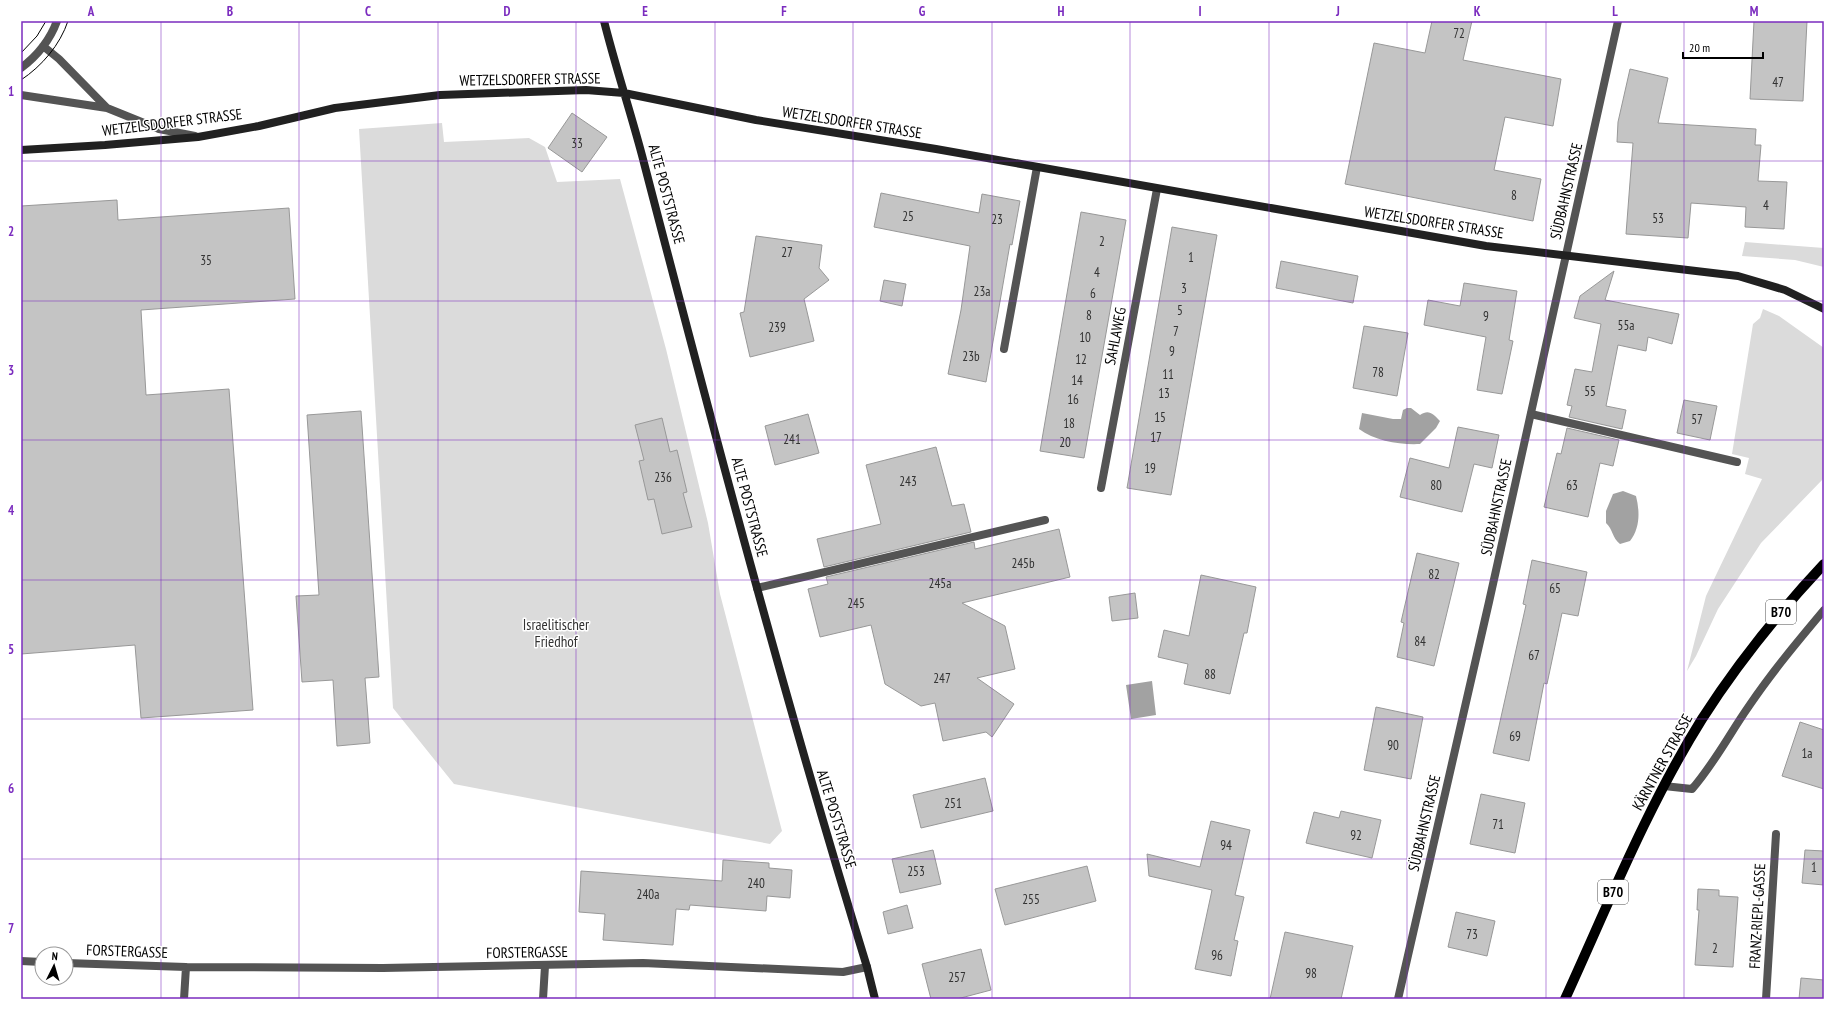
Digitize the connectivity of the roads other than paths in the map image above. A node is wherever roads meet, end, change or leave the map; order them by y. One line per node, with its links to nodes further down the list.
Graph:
1 (57, 21): 4 (street)
2 (604, 21): 6 (main road, ALTE POSTSTRASSE)
3 (1618, 21): 13 (street, SÜDBAHNSTRASSE)
4 (44, 46): 5 (street); 8 (street)
5 (21, 68)
6 (624, 93): 9 (main road, WETZELSDORFER STRASSE); 11 (main road, WETZELSDORFER STRASSE); 21 (main road, ALTE POSTSTRASSE)
7 (21, 95): 8 (street)
8 (107, 108): 9 (street)
9 (198, 137): 10 (main road, WETZELSDORFER STRASSE)
10 (21, 150)
11 (1037, 167): 12 (main road, WETZELSDORFER STRASSE); 15 (street)
12 (1157, 189): 13 (main road, WETZELSDORFER STRASSE); 18 (street, SAHLAWEG)
13 (1566, 256): 14 (main road, WETZELSDORFER STRASSE); 16 (street, SÜDBAHNSTRASSE)
14 (1824, 309)
15 (1004, 349)
16 (1531, 414): 17 (street); 34 (street, SÜDBAHNSTRASSE)
17 (1737, 462)
18 (1101, 488)
19 (1045, 520): 21 (street)
20 (1824, 564): 23 (main road, KÄRNTNER STRASSE / B70)
21 (758, 588): 30 (main road, ALTE POSTSTRASSE)
22 (1824, 610): 23 (street)
23 (1664, 786): 35 (main road, KÄRNTNER STRASSE / B70)
24 (1776, 834): 36 (street, FRANZ-RIEPL-GASSE)
25 (21, 961): 26 (street)
26 (34, 962)
27 (74, 963): 29 (street, FORSTERGASSE)
28 (545, 966): 29 (street, FORSTERGASSE); 30 (street, FORSTERGASSE); 32 (street)
29 (186, 967): 31 (street, FORSTERGASSE)
30 (867, 967): 33 (main road, ALTE POSTSTRASSE)
31 (184, 999)
32 (543, 999)
33 (875, 999)
34 (1398, 999)
35 (1565, 999)
36 (1766, 999)

